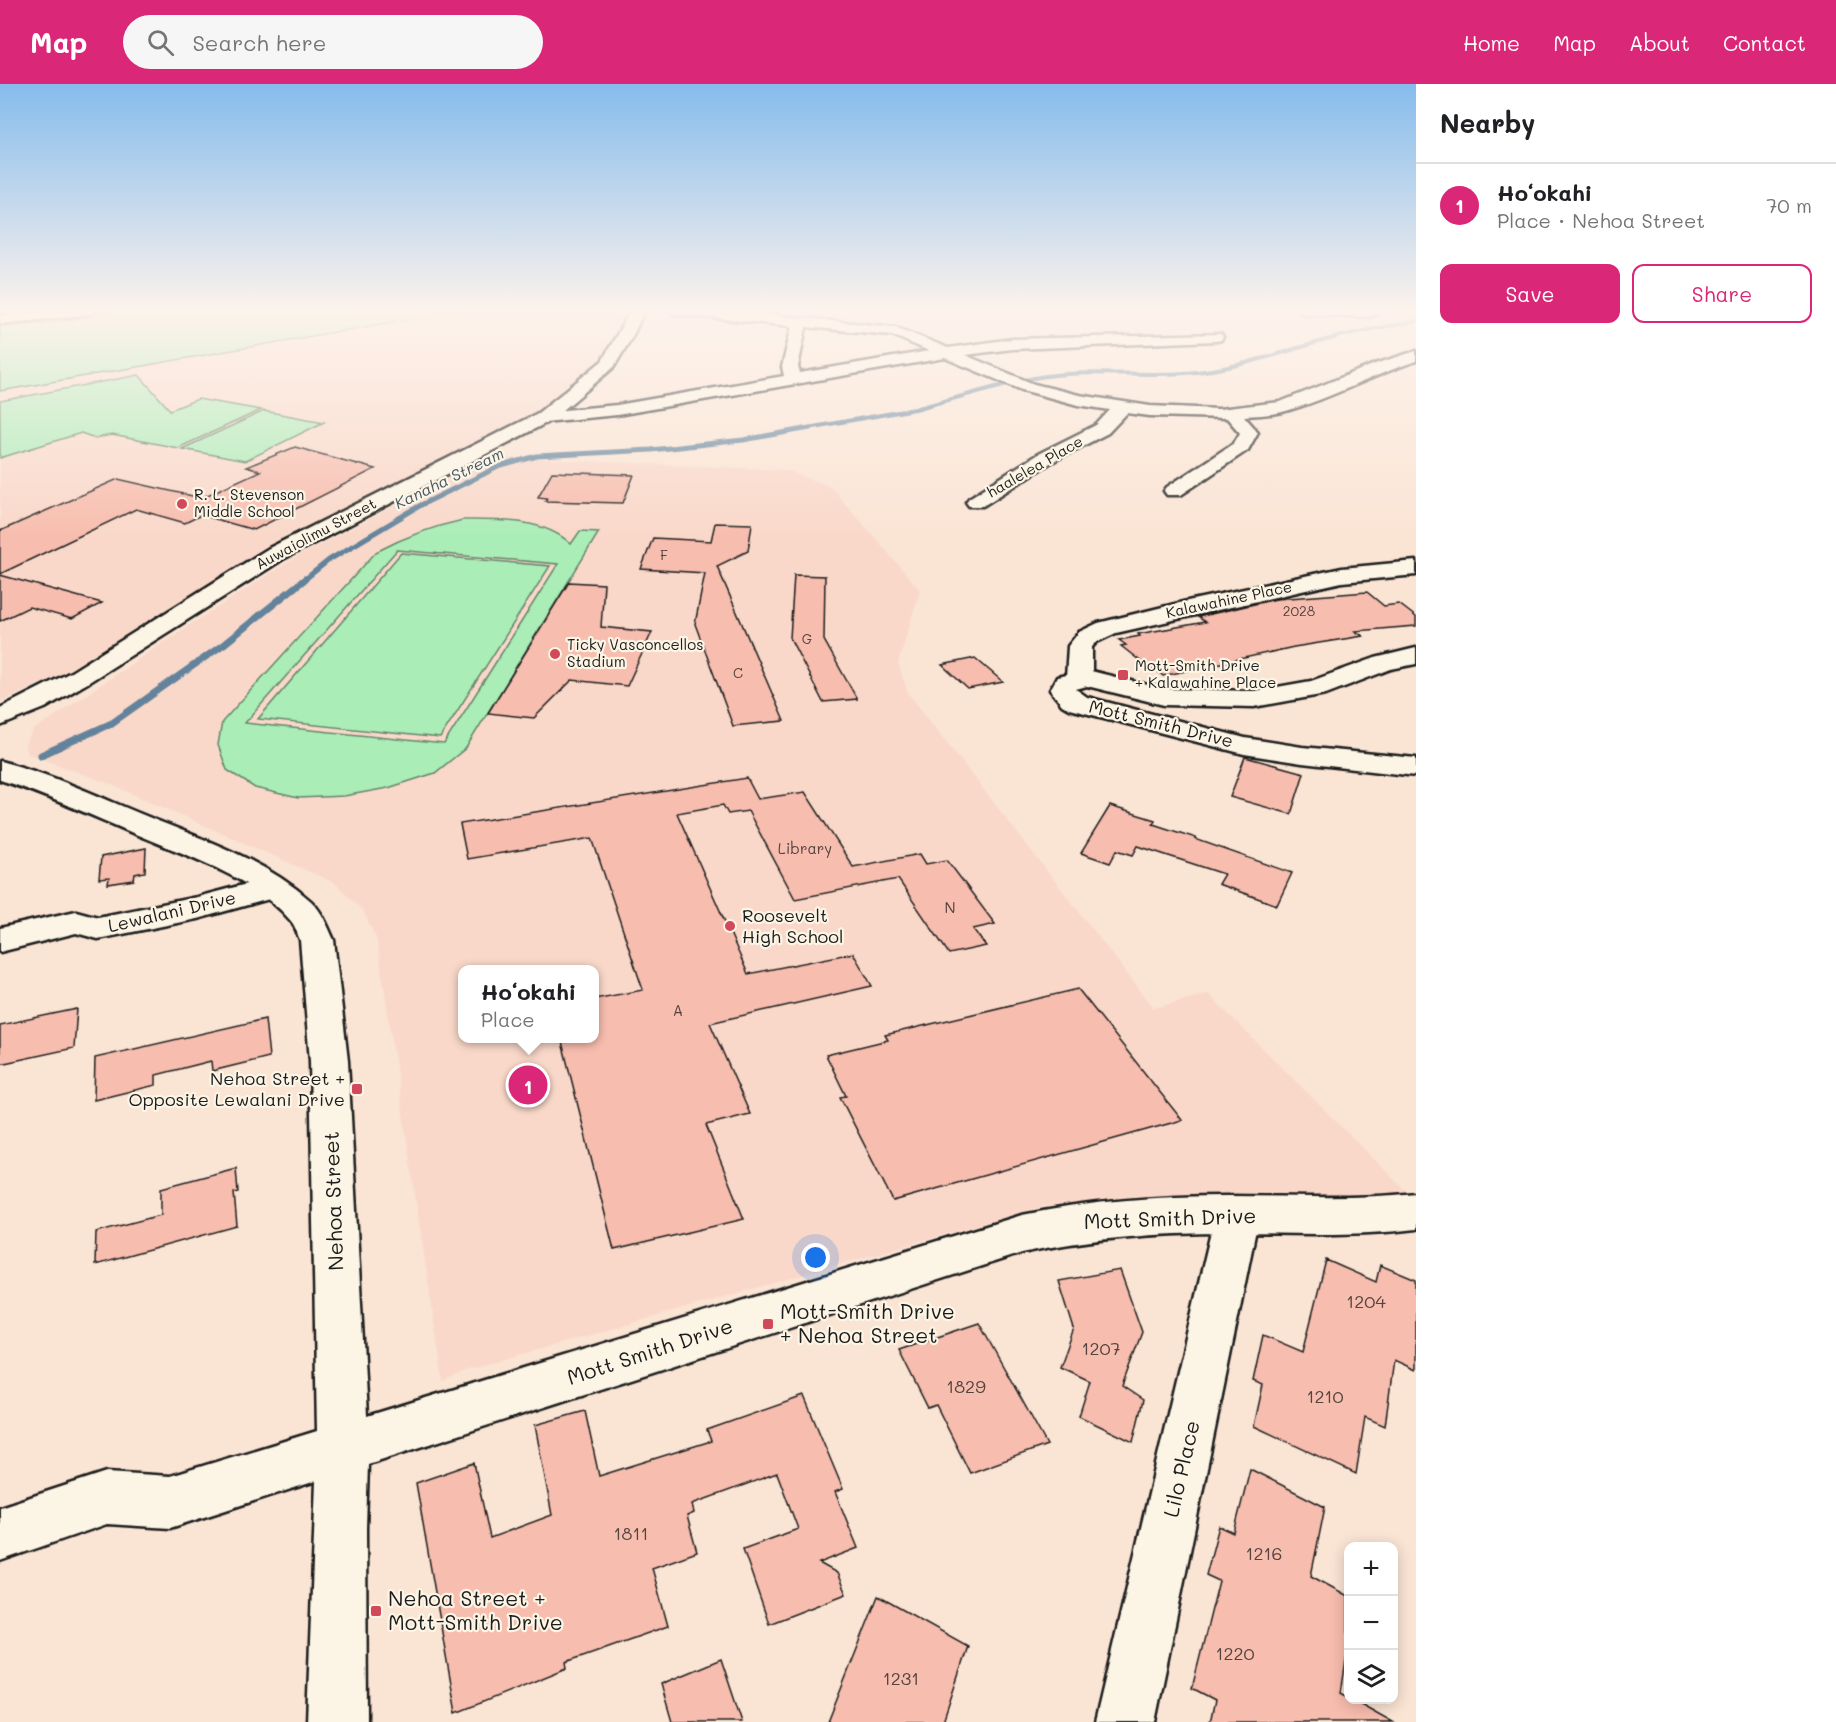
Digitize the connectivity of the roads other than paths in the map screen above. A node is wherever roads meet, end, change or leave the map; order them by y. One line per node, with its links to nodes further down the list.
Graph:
1 (581, 386): 7 (street, Auwaiolimu Street)
2 (751, 386): 7 (street)
3 (1026, 386): 5 (street)
4 (1335, 386): 6 (street)
5 (1122, 408): 6 (street); 9 (street, haalelea Place)
6 (1232, 413): 8 (street)
7 (544, 417): 13 (street, Auwaiolimu Street)
8 (1174, 490)
9 (976, 502)
10 (1416, 568): 12 (street, Kalawahine Place)
11 (1416, 656): 12 (street, Mott Smith Drive)
12 (1079, 678): 14 (street, Mott Smith Drive)
13 (3, 744): 15 (street, Nehoa Street)
14 (1416, 767)
15 (273, 888): 16 (street, Lewalani Drive); 19 (street, Nehoa Street)
16 (0, 940)
17 (1416, 1211): 18 (street, Mott Smith Drive)
18 (1237, 1215): 19 (street, Mott Smith Drive); 22 (street, Lilo Place)
19 (343, 1449): 20 (street, Mott Smith Drive); 21 (street, Nehoa Street)
20 (0, 1534)
21 (337, 1722)
22 (1125, 1722)

